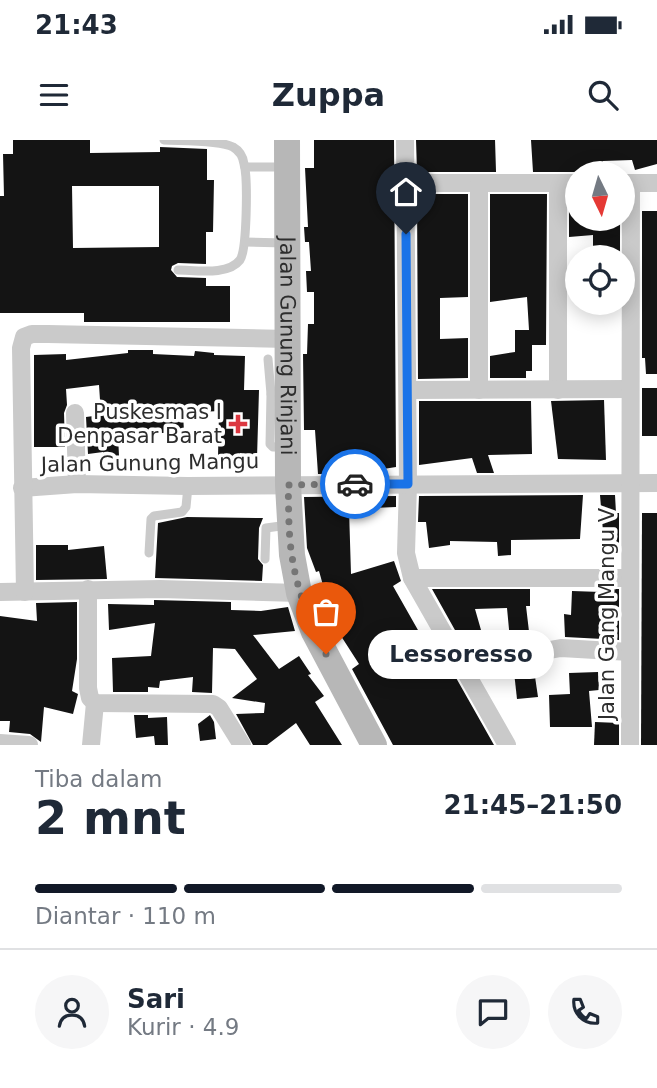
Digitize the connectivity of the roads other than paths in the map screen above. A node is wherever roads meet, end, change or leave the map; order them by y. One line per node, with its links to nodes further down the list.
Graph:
1 (164, 140): 4 (lane)
2 (287, 140): 5 (street, Jalan Gunung Rinjani)
3 (405, 140): 6 (street)
4 (245, 167): 5 (lane); 13 (lane)
5 (287, 167): 14 (street, Jalan Gunung Rinjani)
6 (405, 183): 7 (street); 19 (street)
7 (479, 183): 8 (street); 20 (street)
8 (558, 183): 9 (street); 21 (street)
9 (565, 183)
10 (635, 183): 11 (street)
11 (657, 183)
12 (628, 231): 18 (street, Jalan Gang Mangu V)
13 (245, 242): 14 (lane); 15 (lane)
14 (287, 243): 16 (street, Jalan Gunung Rinjani)
15 (178, 270)
16 (288, 339): 22 (street, Jalan Gunung Rinjani); 30 (street)
17 (268, 359): 22 (lane)
18 (630, 389): 21 (street); 24 (street, Jalan Gang Mangu V)
19 (408, 390): 20 (street); 27 (street)
20 (479, 390): 21 (street)
21 (558, 390)
22 (280, 395): 28 (street, Jalan Gunung Rinjani)
23 (75, 413): 26 (street)
24 (630, 483): 25 (street, Jalan Gunung Mangu); 27 (street, Jalan Gunung Mangu); 35 (street, Jalan Gang Mangu V)
25 (657, 483)
26 (77, 484): 29 (street, Jalan Gunung Mangu); 30 (street, Jalan Gunung Mangu)
27 (408, 484): 28 (street, Jalan Gunung Mangu); 34 (street)
28 (288, 485): 29 (street, Jalan Gunung Mangu); 31 (street, Jalan Gunung Rinjani)
29 (188, 486): 32 (lane)
30 (22, 488): 38 (street)
31 (290, 525): 33 (lane); 39 (street, Jalan Gunung Rinjani)
32 (149, 553)
33 (265, 559)
34 (412, 578): 35 (street); 48 (street)
35 (630, 578): 41 (street, Jalan Gang Mangu V)
36 (88, 589): 38 (street); 39 (street); 42 (street)
37 (0, 592): 38 (street)
38 (25, 592)
39 (299, 593): 44 (street, Jalan Gunung Rinjani)
40 (497, 652): 41 (street)
41 (630, 652): 49 (street, Jalan Gang Mangu V)
42 (95, 703): 46 (street); 47 (street)
43 (0, 743): 45 (street)
44 (370, 744)
45 (29, 745)
46 (91, 745)
47 (242, 745)
48 (507, 745)
49 (630, 745)

